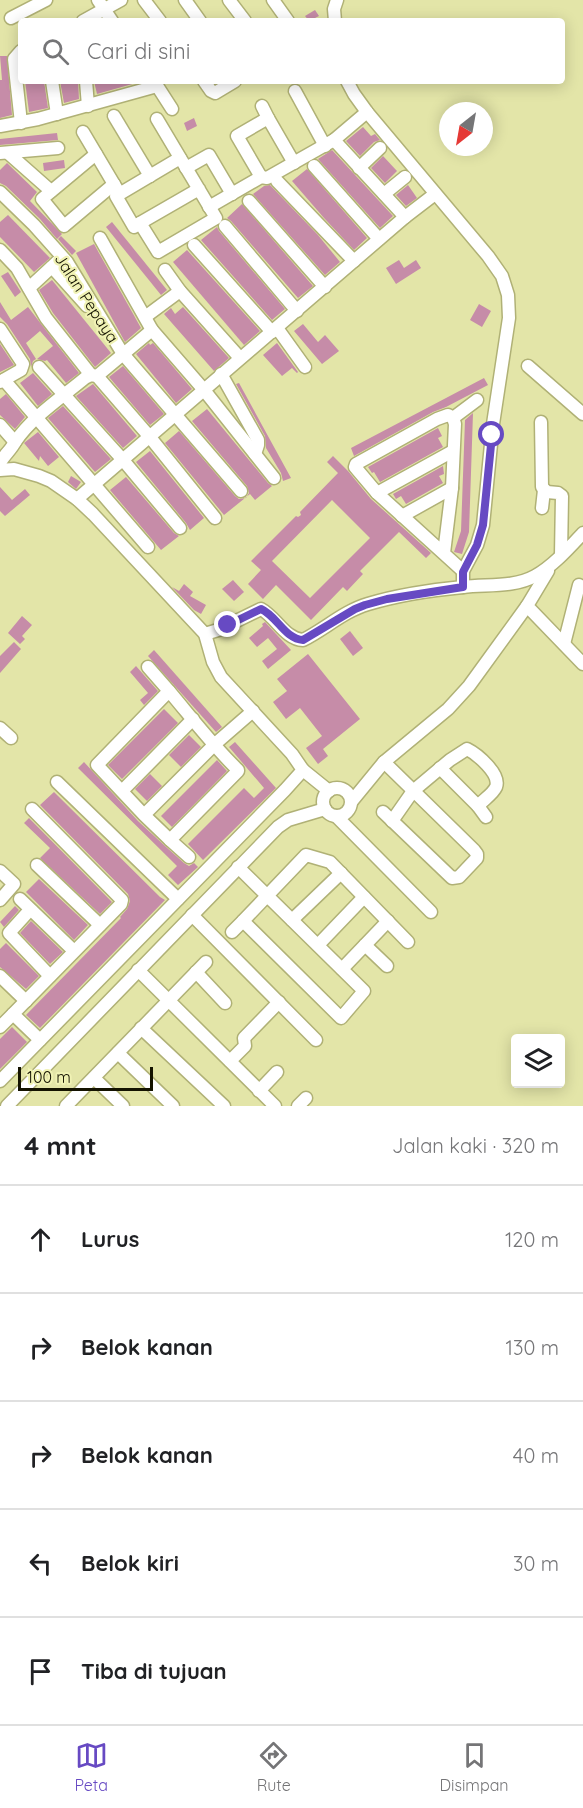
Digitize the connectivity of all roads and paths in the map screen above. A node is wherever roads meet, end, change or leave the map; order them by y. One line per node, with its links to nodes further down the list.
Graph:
1 (46, 0): 9 (street)
2 (121, 0): 8 (street)
3 (144, 0): 12 (street)
4 (185, 0): 13 (street)
5 (229, 0): 14 (street)
6 (273, 0): 15 (street)
7 (337, 0): 16 (street)
8 (101, 5): 10 (street); 11 (street)
9 (11, 18)
10 (86, 18)
11 (110, 18)
12 (158, 18)
13 (198, 18)
14 (243, 18)
15 (286, 18)
16 (335, 18)
17 (18, 54): 33 (street)
18 (52, 84): 29 (street)
19 (86, 84): 25 (street)
20 (156, 84): 25 (street); 27 (street)
21 (206, 84): 22 (street)
22 (230, 84)
23 (349, 84): 28 (street)
24 (295, 92): 36 (street)
25 (88, 106): 29 (street)
26 (262, 106): 31 (street)
27 (172, 109)
28 (367, 112): 36 (street); 55 (street)
29 (57, 114): 33 (street)
30 (114, 116): 45 (street)
31 (268, 118): 42 (street); 46 (street)
32 (157, 119): 41 (street)
33 (21, 123): 34 (street)
34 (0, 126)
35 (83, 132): 40 (street)
36 (329, 143): 42 (street); 44 (street)
37 (58, 148): 39 (street)
38 (381, 148): 44 (street)
39 (4, 153): 51 (street)
40 (96, 154): 49 (street); 51 (street)
41 (183, 163): 45 (street); 50 (street); 53 (street)
42 (294, 163): 46 (street)
43 (314, 166): 64 (street)
44 (359, 168): 54 (street)
45 (150, 176): 49 (street)
46 (261, 177): 53 (street)
47 (405, 177): 54 (street)
48 (277, 181): 68 (street)
49 (117, 189): 51 (street); 61 (street)
50 (199, 189): 58 (street); 61 (street)
51 (51, 191)
52 (0, 192): 56 (street, Jalan Pepaya)
53 (232, 194): 58 (street)
54 (384, 194): 60 (street)
55 (435, 194): 60 (street); 118 (street)
56 (10, 201): 59 (street); 67 (street, Jalan Pepaya)
57 (249, 201): 71 (street)
58 (209, 207): 61 (street)
59 (0, 210)
60 (405, 217): 64 (street)
61 (140, 224)
62 (225, 226): 74 (street)
63 (100, 238): 75 (street)
64 (379, 239): 68 (street)
65 (194, 245): 77 (street)
66 (0, 250): 72 (street)
67 (62, 257): 69 (street); 78 (street, Jalan Pepaya)
68 (354, 261): 71 (street)
69 (52, 267): 72 (street); 78 (street)
70 (165, 270): 73 (street)
71 (325, 287): 74 (street)
72 (29, 288): 86 (street)
73 (180, 291): 75 (street); 81 (street)
74 (297, 311): 77 (street)
75 (145, 317): 76 (street)
76 (152, 330): 80 (street); 88 (street)
77 (274, 330): 81 (street); 84 (street)
78 (109, 332): 80 (street, Jalan Pepaya)
79 (2, 337): 87 (street)
80 (123, 354): 86 (street); 91 (street, Jalan Pepaya)
81 (240, 358): 85 (street)
82 (528, 366): 92 (street)
83 (39, 367): 89 (street)
84 (305, 367)
85 (221, 374): 88 (street); 99 (street)
86 (94, 376): 89 (street); 97 (street)
87 (2, 381): 93 (street)
88 (204, 390): 91 (street); 99 (street)
89 (65, 395): 93 (street); 100 (street)
90 (477, 400): 94 (street)
91 (176, 413): 97 (street); 107 (street, Jalan Pepaya)
92 (583, 414)
93 (36, 417): 96 (street); 104 (street)
94 (453, 418): 98 (street); 108 (street)
95 (541, 422): 106 (street)
96 (6, 434): 101 (street)
97 (149, 436): 100 (street); 112 (street)
98 (453, 451): 105 (street); 108 (street)
99 (255, 454): 103 (street)
100 (123, 460): 104 (street); 113 (street)
101 (0, 463)
102 (0, 470): 109 (street)
103 (274, 478)
104 (94, 483): 109 (street); 115 (street)
105 (452, 488): 111 (street); 116 (street)
106 (544, 489): 110 (street); 117 (street)
107 (241, 491)
108 (377, 493): 111 (street)
109 (77, 499): 122 (street)
110 (542, 508)
111 (402, 516): 116 (street)
112 (215, 518)
113 (180, 528)
114 (583, 533): 117 (street)
115 (148, 547)
116 (444, 552): 118 (street)
117 (557, 558): 120 (street); 121 (street)
118 (463, 572): 120 (street)
119 (579, 585): 123 (street)
120 (463, 587): 122 (street)
121 (527, 606): 123 (street); 132 (street)
122 (205, 634): 127 (street)
123 (564, 644): 124 (street)
124 (583, 664)
125 (148, 667): 126 (street)
126 (169, 692): 128 (street); 136 (street)
127 (253, 711): 131 (street); 134 (street)
128 (193, 719): 131 (street); 136 (street)
129 (0, 729): 130 (street)
130 (11, 738)
131 (215, 744): 143 (street); 146 (street)
132 (384, 762): 138 (street); 139 (street)
133 (440, 768): 138 (street); 140 (street); 140 (street)
134 (303, 770): 137 (street); 155 (street)
135 (57, 782): 155 (street)
136 (122, 791): 143 (street)
137 (328, 791): 139 (street); 142 (street)
138 (413, 791): 138 (street)
139 (352, 801): 144 (street)
140 (478, 806): 145 (street)
141 (32, 809): 163 (street)
142 (325, 809): 144 (street); 149 (street)
143 (144, 815): 146 (street)
144 (336, 816): 158 (street)
145 (486, 817)
146 (170, 840): 147 (street)
147 (189, 857)
148 (37, 865): 163 (street)
149 (238, 867): 152 (street); 159 (street)
150 (0, 871): 156 (street)
151 (341, 873): 152 (street); 153 (street); 160 (street)
152 (267, 895): 160 (street); 161 (street)
153 (364, 897): 162 (street); 166 (street)
154 (21, 899): 157 (street)
155 (178, 899): 184 (street)
156 (0, 900)
157 (32, 911): 168 (street); 175 (street)
158 (431, 912)
159 (192, 915): 172 (street); 178 (street)
160 (292, 920): 166 (street)
161 (243, 921): 164 (street); 171 (street)
162 (388, 921): 165 (street); 167 (street)
163 (100, 925): 168 (street)
164 (232, 932)
165 (408, 942)
166 (318, 945): 171 (street)
167 (365, 945): 170 (street); 171 (street)
168 (74, 951): 175 (street)
169 (206, 962): 173 (street)
170 (387, 966)
171 (342, 969)
172 (138, 970): 176 (street); 192 (street)
173 (195, 972): 176 (street); 179 (street)
174 (0, 976): 177 (street)
175 (50, 976): 177 (street)
176 (168, 1000): 182 (street); 186 (street)
177 (26, 1001): 180 (street)
178 (279, 1002): 183 (street); 186 (street)
179 (225, 1003)
180 (13, 1014): 181 (street); 184 (street)
181 (0, 1026)
182 (141, 1028): 185 (street); 195 (street)
183 (316, 1040)
184 (40, 1041): 189 (street)
185 (118, 1053): 188 (street); 194 (street)
186 (230, 1062): 190 (street)
187 (277, 1072): 190 (street)
188 (94, 1078): 191 (street); 193 (street)
189 (0, 1081)
190 (260, 1091): 196 (street)
191 (68, 1105)
192 (7, 1106)
193 (123, 1106)
194 (173, 1106)
195 (224, 1106)
196 (275, 1106)

